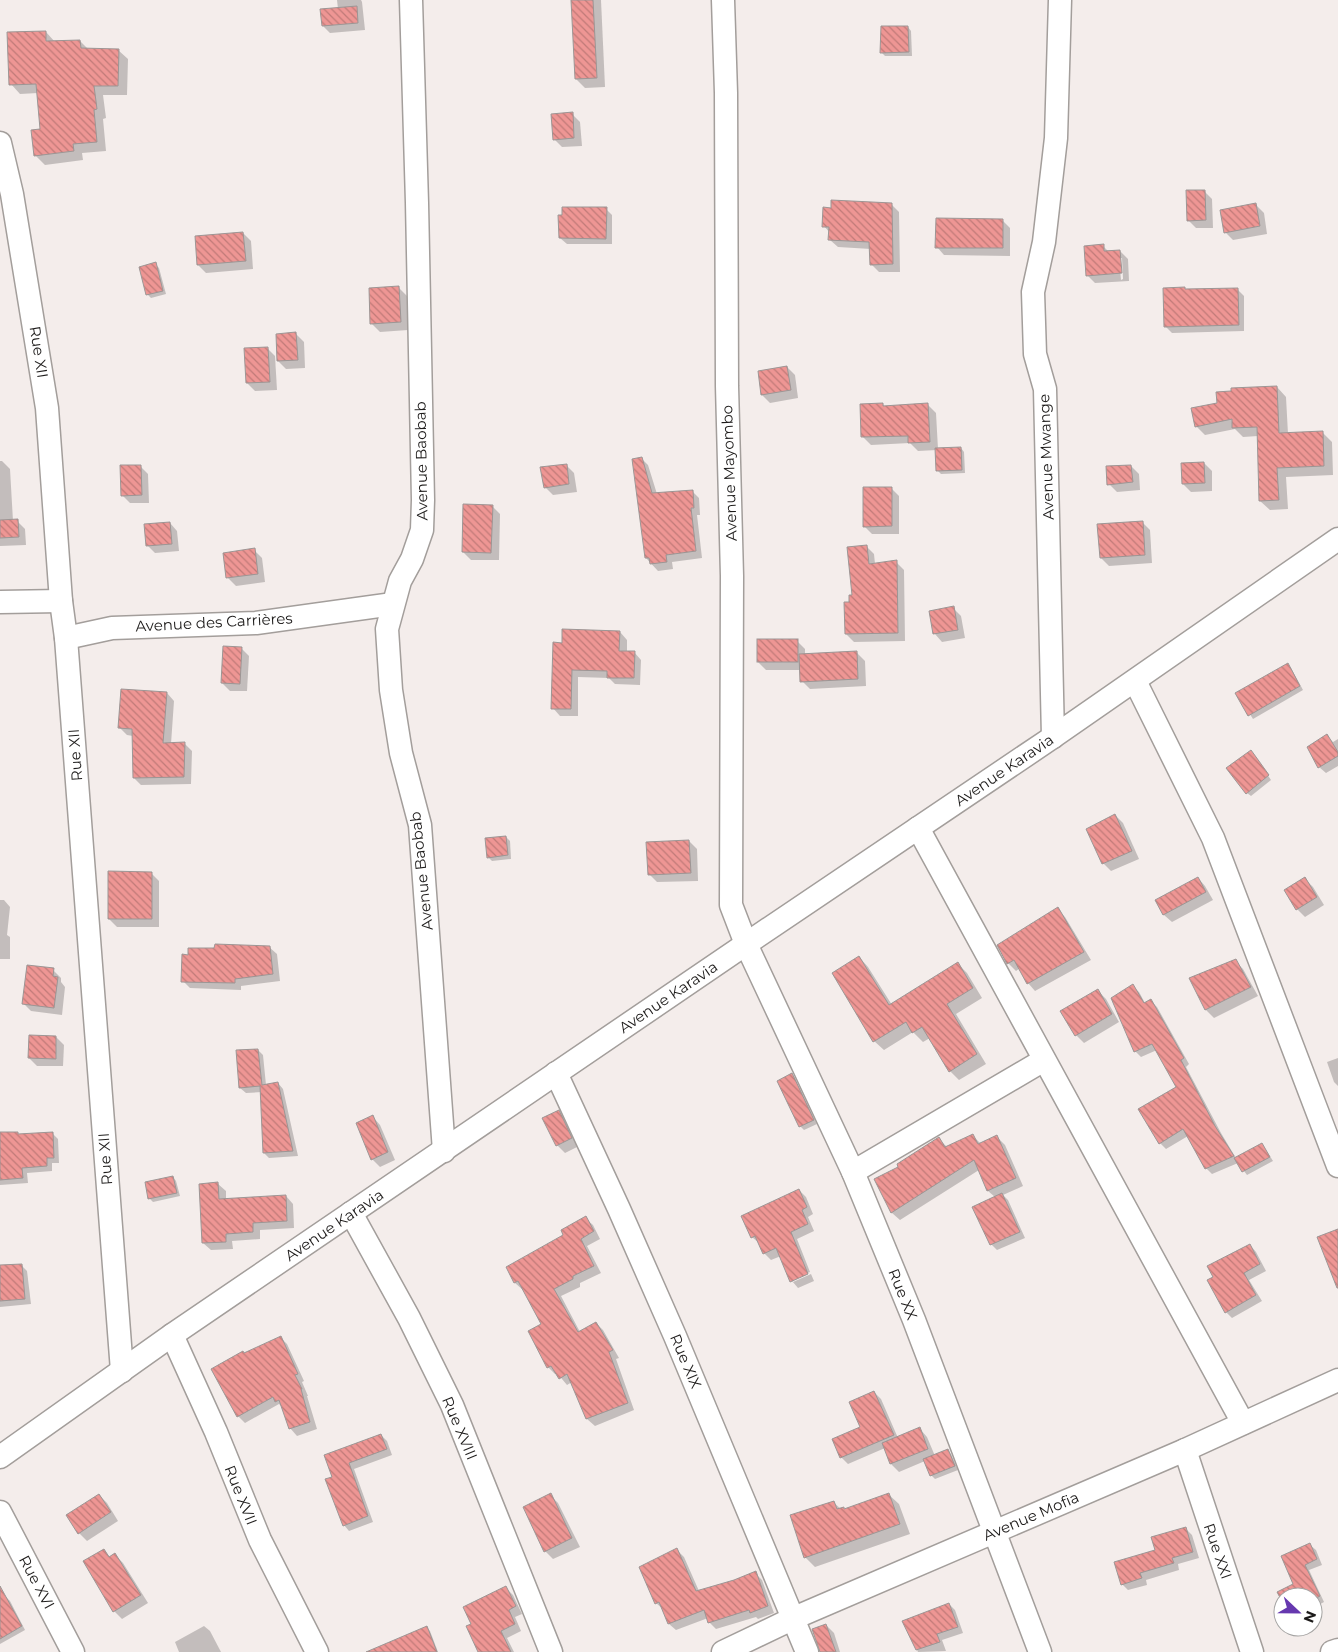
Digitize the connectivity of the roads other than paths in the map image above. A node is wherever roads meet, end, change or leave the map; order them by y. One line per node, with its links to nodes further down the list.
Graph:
1 (411, 0): 8 (street, Avenue Baobab)
2 (723, 0): 13 (street, Avenue Mayombo)
3 (1060, 0): 11 (street, Avenue Mwange)
4 (0, 143): 6 (street, Rue XII)
5 (1338, 539): 10 (street, Avenue Karavia)
6 (61, 600): 7 (street); 9 (street, Rue XII)
7 (0, 602)
8 (394, 604): 9 (street, Avenue des Carrières); 16 (street, Avenue Baobab)
9 (66, 638): 21 (street, Rue XII)
10 (1136, 681): 11 (street, Avenue Karavia); 17 (street)
11 (1053, 737): 12 (street, Avenue Karavia)
12 (918, 828): 13 (street, Avenue Karavia); 14 (street)
13 (746, 944): 15 (street, Avenue Karavia); 18 (street, Rue XX)
14 (1044, 1060): 18 (street); 23 (street)
15 (556, 1074): 16 (street, Avenue Karavia); 28 (street, Rue XIX)
16 (444, 1151): 19 (street, Avenue Karavia)
17 (1338, 1166)
18 (853, 1172): 27 (street, Rue XX)
19 (350, 1212): 20 (street, Avenue Karavia); 32 (street, Rue XVIII)
20 (172, 1335): 21 (street, Avenue Karavia); 31 (street, Rue XVII)
21 (122, 1371): 25 (street, Avenue Karavia)
22 (1338, 1380): 23 (street, Avenue Mofia)
23 (1243, 1423): 24 (street, Avenue Mofia)
24 (1185, 1450): 27 (street, Avenue Mofia); 36 (street, Rue XXI)
25 (0, 1457)
26 (0, 1512): 30 (street, Rue XVI)
27 (994, 1532): 28 (street, Avenue Mofia); 35 (street, Rue XX)
28 (794, 1618): 33 (street, Avenue Mofia); 34 (street, Rue XIX)
29 (1338, 1650): 37 (street)
30 (73, 1652)
31 (317, 1652)
32 (551, 1652)
33 (723, 1652)
34 (807, 1652)
35 (1040, 1652)
36 (1252, 1652)
37 (1332, 1652)

